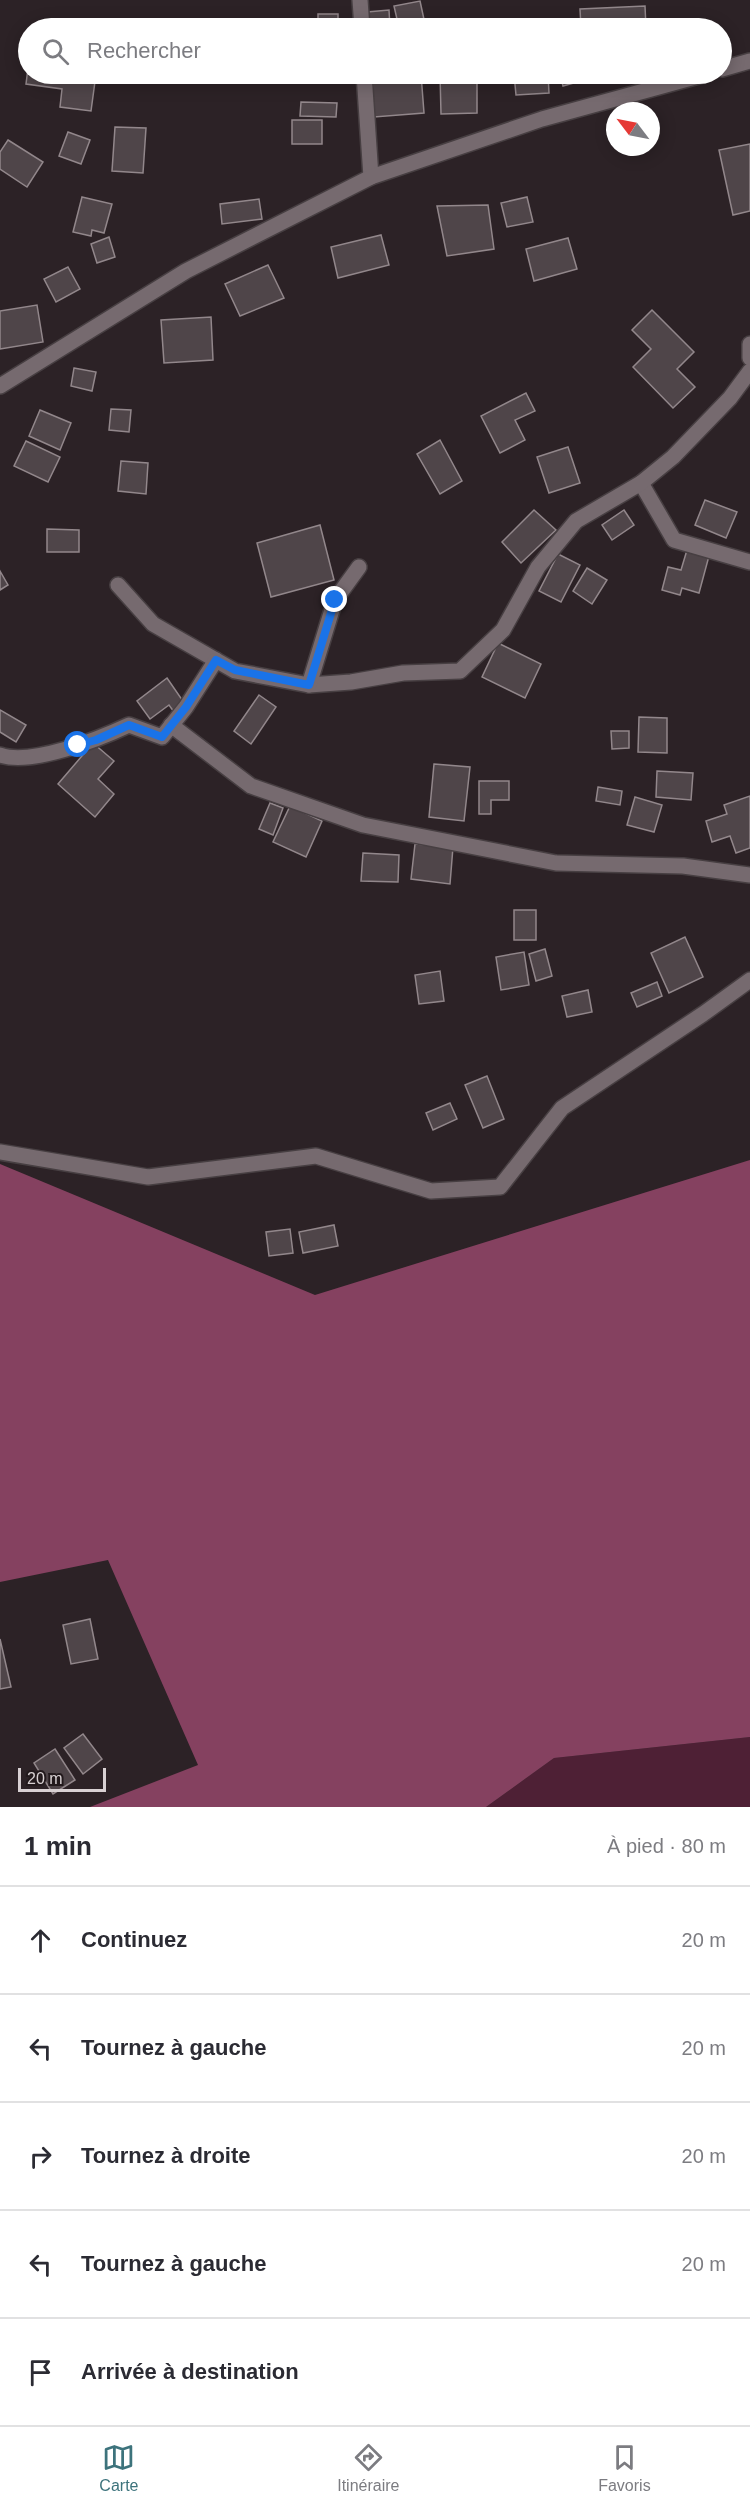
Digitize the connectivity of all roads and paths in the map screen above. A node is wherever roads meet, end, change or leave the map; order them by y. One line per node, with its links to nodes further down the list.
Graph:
1 (360, 0): 2 (street)
2 (361, 18)
3 (750, 61): 4 (street)
4 (732, 66)
5 (365, 84): 7 (street)
6 (669, 84): 7 (street)
7 (371, 177): 11 (street)
8 (750, 344): 9 (street)
9 (750, 358)
10 (750, 371): 12 (street)
11 (0, 386)
12 (640, 483): 13 (street); 17 (street)
13 (750, 562)
14 (359, 567): 17 (street)
15 (118, 585): 16 (street)
16 (216, 660): 17 (street); 18 (street)
17 (309, 685)
18 (171, 725): 19 (street); 20 (street)
19 (0, 755)
20 (750, 875)
21 (750, 980): 22 (street)
22 (0, 1152)

